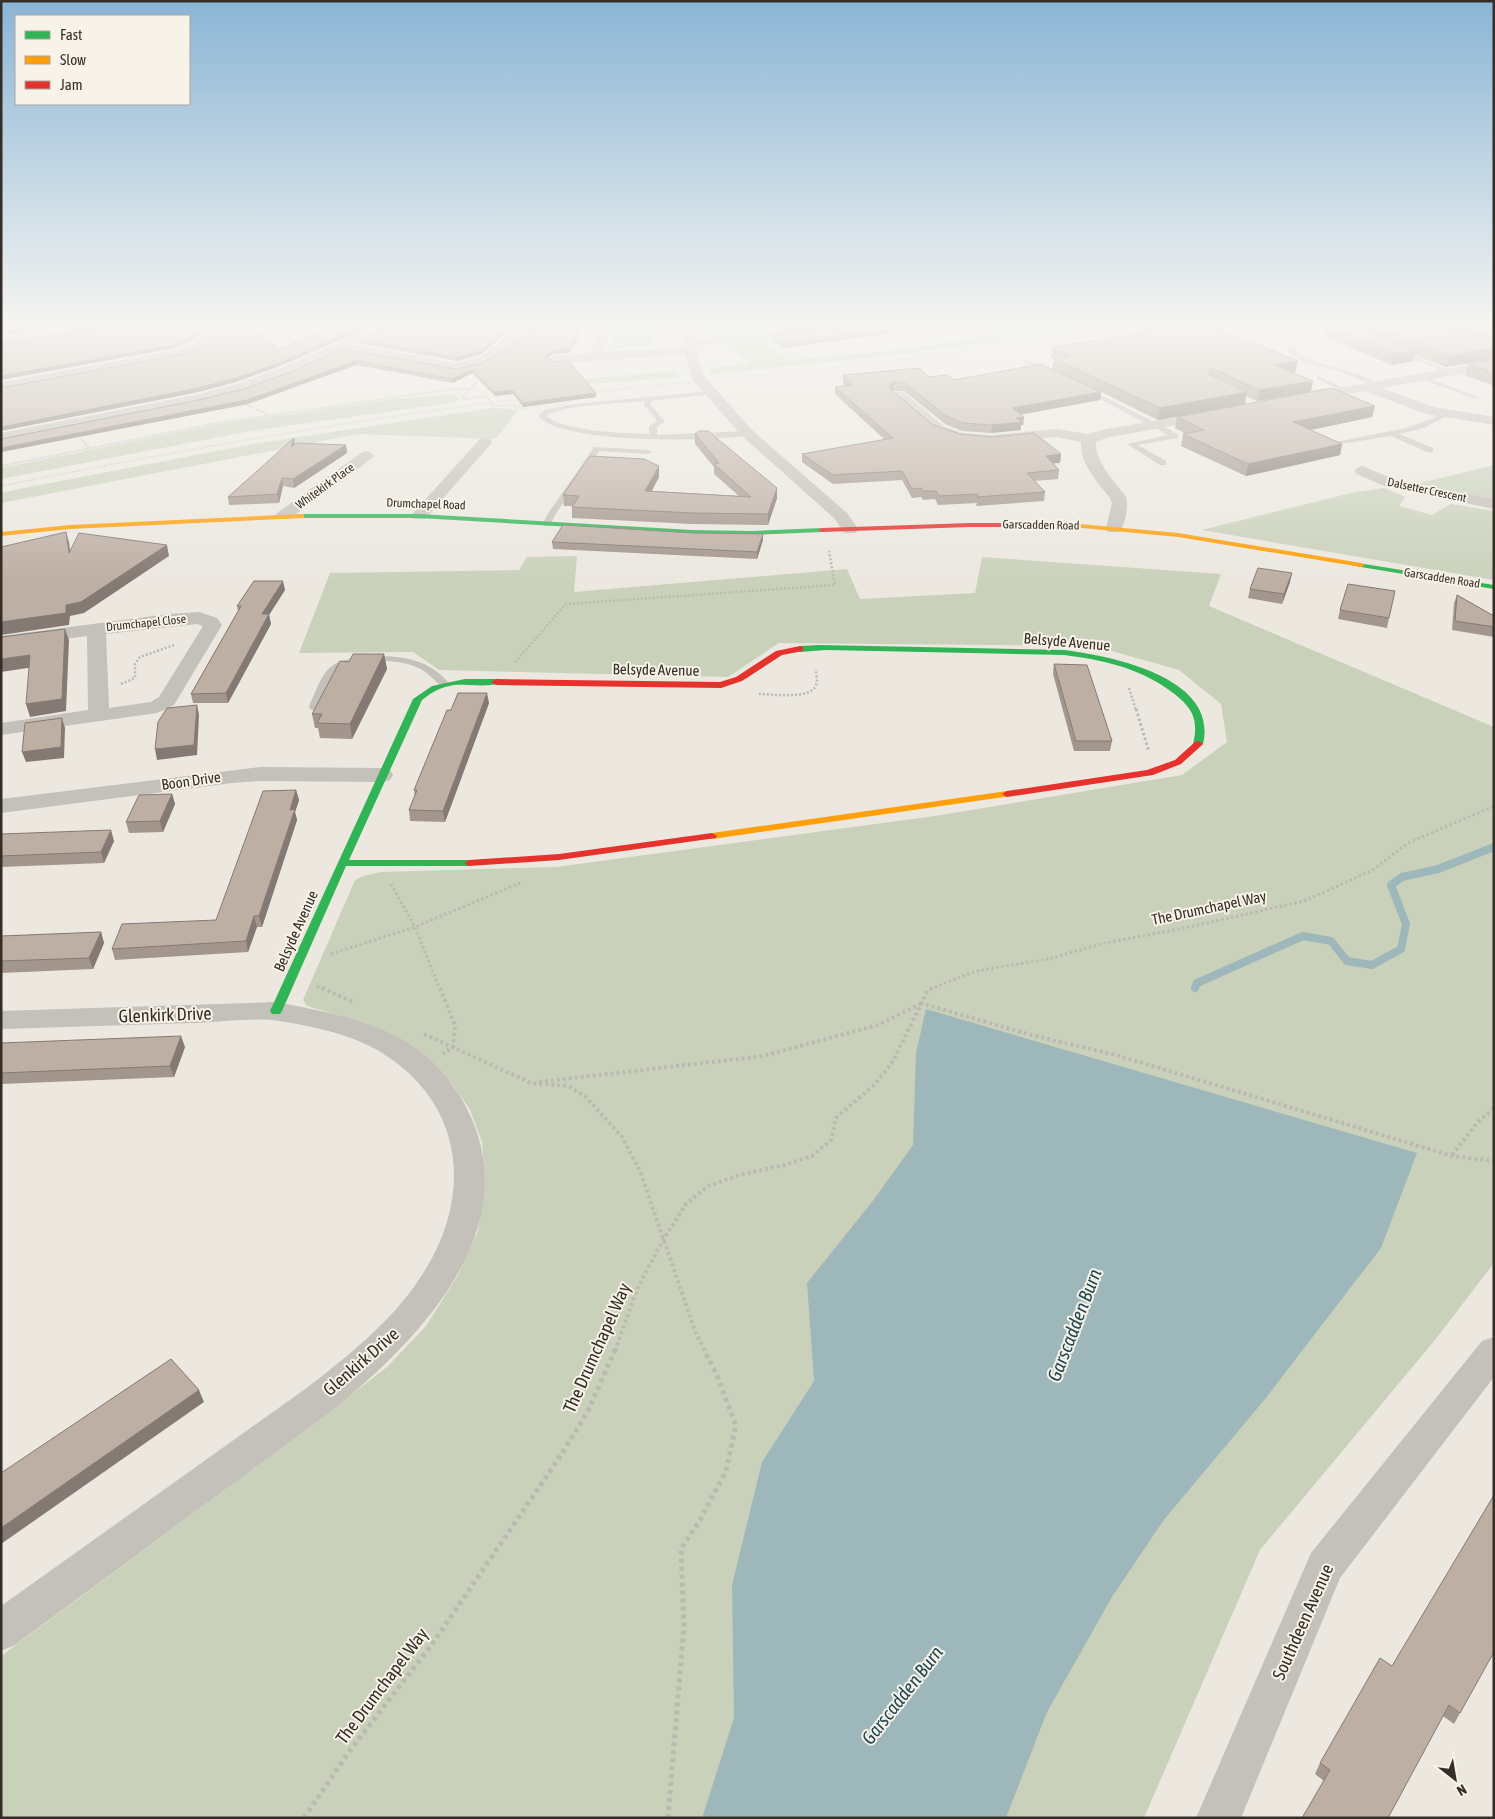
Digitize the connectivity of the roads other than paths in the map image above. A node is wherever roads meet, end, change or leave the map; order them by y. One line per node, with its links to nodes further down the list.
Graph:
1 (128, 412): 14 (street)
2 (548, 412): 15 (lane)
3 (653, 412): 15 (lane)
4 (728, 412): 13 (street)
5 (918, 412): 16 (street)
6 (1130, 412): 11 (lane)
7 (1439, 412): 9 (street)
8 (1220, 413): 11 (street)
9 (1446, 414): 10 (street); 12 (lane)
10 (1494, 421)
11 (1155, 425): 16 (street); 22 (lane)
12 (1390, 432): 18 (lane); 19 (lane)
13 (747, 433): 15 (lane); 31 (street)
14 (1, 437)
15 (653, 438)
16 (1091, 439): 30 (street)
17 (485, 442): 28 (street)
18 (1340, 442)
19 (1430, 450)
20 (648, 452): 29 (lane)
21 (366, 456): 27 (street, Whitekirk Place)
22 (1163, 463)
23 (1362, 471): 24 (street, Dalsetter Crescent)
24 (1432, 493): 25 (street, Dalsetter Crescent); 26 (street)
25 (1494, 504)
26 (1422, 506)
27 (283, 516): 28 (street, Drumchapel Road); 32 (street, Drumchapel Road)
28 (419, 516): 29 (street, Drumchapel Road)
29 (547, 524): 31 (street, Drumchapel Road)
30 (1114, 528): 31 (street, Garscadden Road); 33 (street, Garscadden Road)
31 (850, 529)
32 (1, 534)
33 (1494, 587)
34 (96, 628): 35 (street, Drumchapel Close); 38 (street); 38 (street, Drumchapel Close)
35 (1, 642)
36 (444, 683): 37 (lane); 40 (street, Belsyde Avenue); 42 (street, Belsyde Avenue)
37 (314, 707)
38 (99, 716): 39 (street, Drumchapel Close)
39 (1, 729)
40 (382, 774): 41 (street, Boon Drive); 42 (street, Belsyde Avenue)
41 (1, 806)
42 (342, 863): 43 (street, Belsyde Avenue)
43 (276, 1011): 44 (street, Glenkirk Drive); 46 (street, Glenkirk Drive)
44 (1, 1020)
45 (1494, 1351): 47 (street, Southdeen Avenue)
46 (1, 1631)
47 (1218, 1818)

